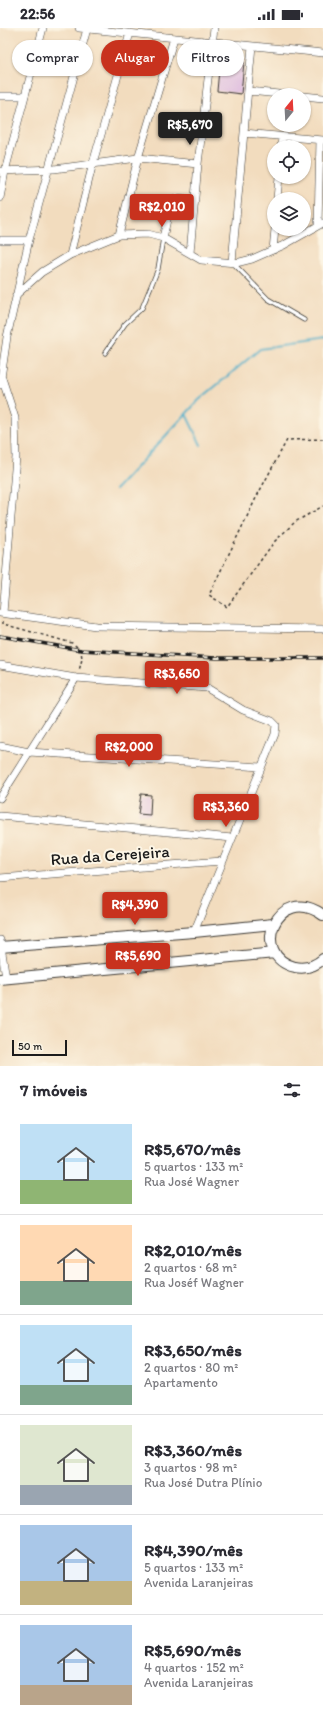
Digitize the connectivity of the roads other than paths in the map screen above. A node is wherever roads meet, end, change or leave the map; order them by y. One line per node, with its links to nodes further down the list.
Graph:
1 (43, 28): 16 (street)
2 (79, 28): 4 (street)
3 (214, 28): 8 (street)
4 (87, 29): 5 (street); 26 (street)
5 (130, 33): 6 (street); 24 (street)
6 (174, 38): 7 (street); 23 (street)
7 (193, 40)
8 (212, 40)
9 (244, 45): 10 (street)
10 (252, 46): 11 (street); 13 (street)
11 (323, 53)
12 (208, 76): 25 (street)
13 (248, 92): 14 (street); 19 (street)
14 (267, 93)
15 (0, 96): 16 (street)
16 (25, 96): 27 (street)
17 (311, 97): 18 (street)
18 (323, 98)
19 (244, 133): 20 (street); 39 (street)
20 (282, 137): 21 (street); 22 (street)
21 (282, 140)
22 (322, 140): 30 (street)
23 (138, 158): 24 (street); 25 (street); 31 (street)
24 (93, 163): 26 (street); 38 (street)
25 (198, 164): 29 (street)
26 (48, 169): 27 (street); 35 (street)
27 (3, 171): 28 (street)
28 (0, 198)
29 (195, 200): 33 (street); 37 (street)
30 (320, 224): 36 (street)
31 (119, 234): 33 (street); 38 (street)
32 (274, 236): 36 (street)
33 (163, 238): 37 (street); 42 (lane)
34 (0, 240): 35 (street)
35 (29, 240): 40 (street)
36 (273, 250): 39 (street)
37 (190, 253): 39 (street)
38 (70, 255): 40 (street)
39 (232, 262): 41 (lane)
40 (16, 295): 43 (street)
41 (304, 320)
42 (105, 353)
43 (1, 380): 45 (street)
44 (0, 561): 45 (street)
45 (8, 563): 46 (street)
46 (2, 613): 47 (street)
47 (323, 629)
48 (0, 665): 49 (street)
49 (76, 678): 51 (street); 52 (street)
50 (0, 746): 51 (street)
51 (29, 752): 52 (street); 53 (street)
52 (261, 766): 55 (street)
53 (0, 798)
54 (0, 816): 55 (street)
55 (232, 838): 56 (street)
56 (222, 861): 57 (street, Rua da Cerejeira); 60 (street)
57 (0, 878)
58 (323, 915): 59 (street)
59 (273, 924): 60 (street); 62 (street)
60 (194, 932): 61 (street)
61 (0, 944): 64 (street)
62 (275, 953): 63 (street); 64 (street)
63 (323, 959)
64 (3, 978)

